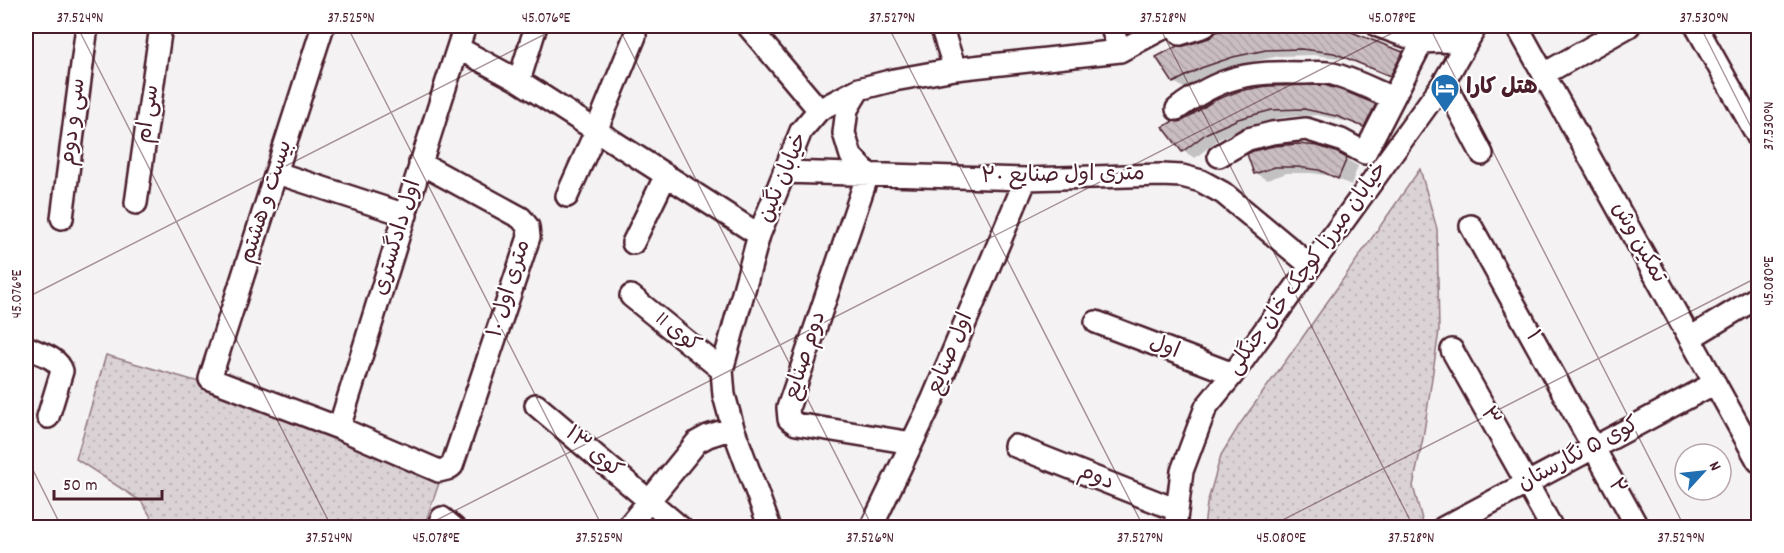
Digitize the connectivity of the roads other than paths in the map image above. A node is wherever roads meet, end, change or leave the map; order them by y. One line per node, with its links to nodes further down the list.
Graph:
1 (87, 26): 41 (street, سی و دوم)
2 (161, 26): 39 (street, سی ام)
3 (323, 26): 34 (street, بیست و هشتم)
4 (465, 26): 18 (street, اول دادگستری)
5 (536, 26): 22 (street)
6 (748, 26): 27 (street)
7 (941, 26): 20 (street)
8 (1111, 26): 19 (street)
9 (1205, 26): 14 (street, خیابان نگین)
10 (1378, 26): 16 (street)
11 (1517, 26): 21 (street, تمکین وش)
12 (1629, 26): 21 (street)
13 (1696, 26): 29 (street)
14 (1173, 30): 19 (street, خیابان نگین)
15 (1472, 33): 16 (street); 23 (street, خیابان میرزا کوچک خان جنگلی)
16 (1419, 34): 25 (street)
17 (634, 36): 28 (street)
18 (458, 48): 22 (street); 32 (street, اول دادگستری)
19 (1120, 51): 20 (street, خیابان نگین)
20 (955, 69): 24 (street, خیابان نگین)
21 (1544, 74): 49 (street, تمکین وش)
22 (519, 81): 28 (street)
23 (1444, 82): 30 (street); 45 (street, خیابان میرزا کوچک خان جنگلی)
24 (859, 89): 27 (street, خیابان نگین); 35 (street)
25 (1393, 98): 26 (street); 31 (street)
26 (1177, 109)
27 (819, 110): 33 (street, خیابان نگین)
28 (596, 130): 36 (street); 38 (street)
29 (1758, 137)
30 (1482, 154)
31 (1219, 156)
32 (420, 163): 40 (street, اول دادگستری); 57 (street, ۱۰ متری اول)
33 (784, 172): 35 (street, ۲۰ متری اول صنایع); 43 (street, خیابان نگین)
34 (277, 173): 40 (street); 57 (street, بیست و هشتم)
35 (868, 174): 37 (street, ۲۰ متری اول صنایع); 59 (street, دوم صنایع)
36 (666, 175): 43 (street); 44 (street)
37 (1026, 179): 45 (street, ۲۰ متری اول صنایع); 59 (street, اول صنایع)
38 (567, 196)
39 (136, 203)
40 (406, 214): 57 (street, اول دادگستری)
41 (62, 218)
42 (1471, 226): 61 (street, ۱)
43 (759, 235): 52 (street, خیابان نگین)
44 (633, 243)
45 (1311, 266): 53 (street, خیابان میرزا کوچک خان جنگلی)
46 (631, 296): 52 (street, کوی 11)
47 (1758, 297): 49 (street)
48 (1096, 322): 53 (street, اول)
49 (1690, 338): 54 (street, تمکین وش)
50 (26, 347): 56 (street)
51 (1452, 350): 63 (street, ۳)
52 (722, 370): 58 (street, خیابان نگین)
53 (1233, 374): 65 (street, خیابان میرزا کوچک خان جنگلی)
54 (1715, 383): 61 (street, کوی ۵ نگارستان); 62 (street, تمکین وش)
55 (536, 405): 64 (street, کوی ۱۳)
56 (48, 417)
57 (339, 428)
58 (733, 428): 64 (street); 68 (street, خیابان نگین)
59 (912, 443): 69 (street, اول صنایع)
60 (1015, 446): 65 (street, دوم)
61 (1594, 447): 63 (street, کوی ۵ نگارستان); 72 (street, ۲)
62 (1758, 461)
63 (1527, 483): 70 (street, کوی ۵ نگارستان); 71 (street, ۳)
64 (649, 500): 66 (street); 67 (street, کوی ۱۳)
65 (1176, 519)
66 (627, 528)
67 (681, 528)
68 (770, 528)
69 (871, 528)
70 (1443, 528)
71 (1552, 528)
72 (1638, 528)

